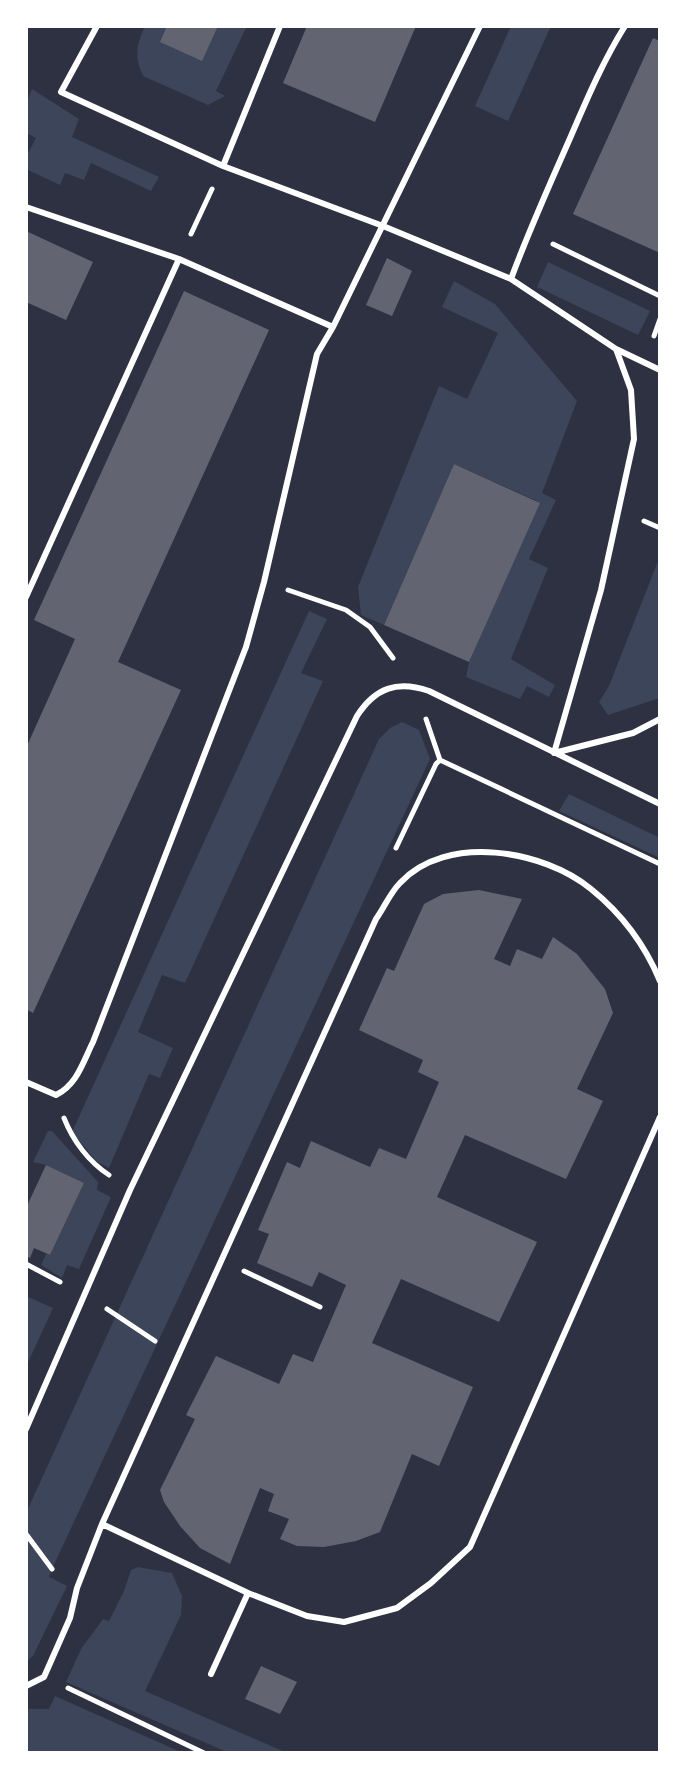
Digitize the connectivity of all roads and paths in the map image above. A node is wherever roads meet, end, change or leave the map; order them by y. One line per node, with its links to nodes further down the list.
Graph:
1 (97, 26): 5 (lane)
2 (280, 26): 5 (lane)
3 (480, 26): 7 (lane)
4 (625, 26): 8 (lane)
5 (223, 166): 7 (lane); 9 (path)
6 (26, 207): 9 (lane)
7 (383, 226): 10 (lane); 12 (lane)
8 (528, 232): 10 (lane); 11 (path)
9 (179, 259): 12 (lane); 16 (lane)
10 (511, 279): 13 (lane)
11 (660, 296)
12 (333, 327): 15 (lane)
13 (616, 349): 14 (lane); 19 (lane)
14 (660, 370)
15 (264, 582): 17 (path); 22 (lane)
16 (26, 597)
17 (414, 686): 19 (lane); 29 (lane)
18 (660, 719): 19 (lane)
19 (554, 753): 20 (lane)
20 (660, 804)
21 (660, 981): 26 (lane)
22 (26, 1082)
23 (660, 1117): 36 (lane)
24 (71, 1135): 25 (path)
25 (97, 1167)
26 (221, 1261): 30 (path); 33 (lane)
27 (26, 1264): 28 (path)
28 (64, 1284)
29 (85, 1294): 31 (path); 32 (lane)
30 (320, 1307)
31 (162, 1346)
32 (26, 1429)
33 (102, 1524): 36 (lane); 38 (lane)
34 (26, 1534): 35 (path)
35 (52, 1569)
36 (248, 1593): 37 (lane)
37 (211, 1674)
38 (44, 1677): 39 (lane); 40 (path)
39 (26, 1686)
40 (204, 1753)

